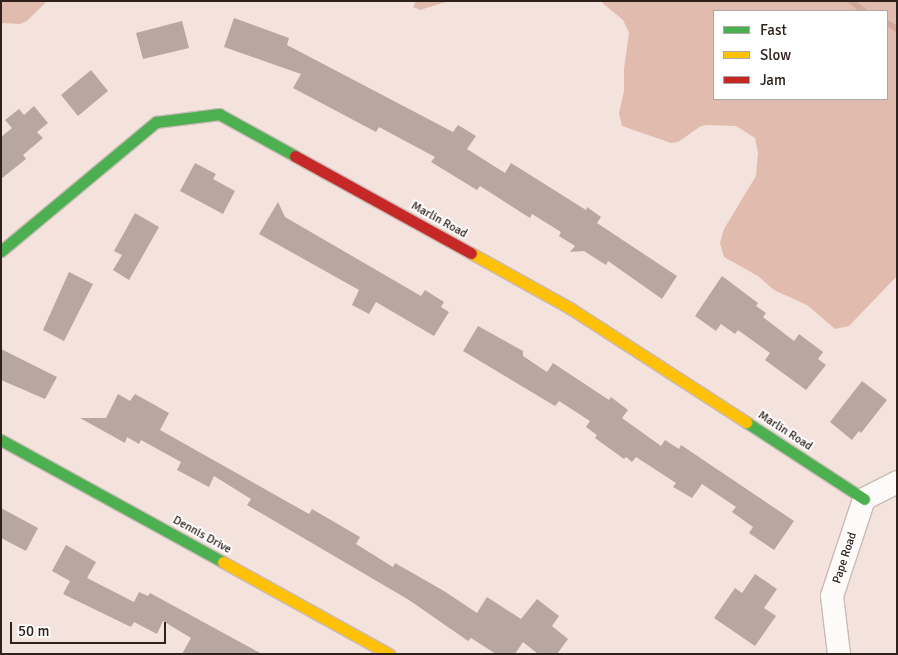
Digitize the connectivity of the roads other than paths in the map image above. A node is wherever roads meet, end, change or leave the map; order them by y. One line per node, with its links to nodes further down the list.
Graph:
1 (1, 251): 4 (street, Marlin Road)
2 (1, 440): 5 (street, Dennis Drive)
3 (897, 482): 4 (street)
4 (864, 500): 6 (street, Pape Road)
5 (389, 654)
6 (839, 654)

